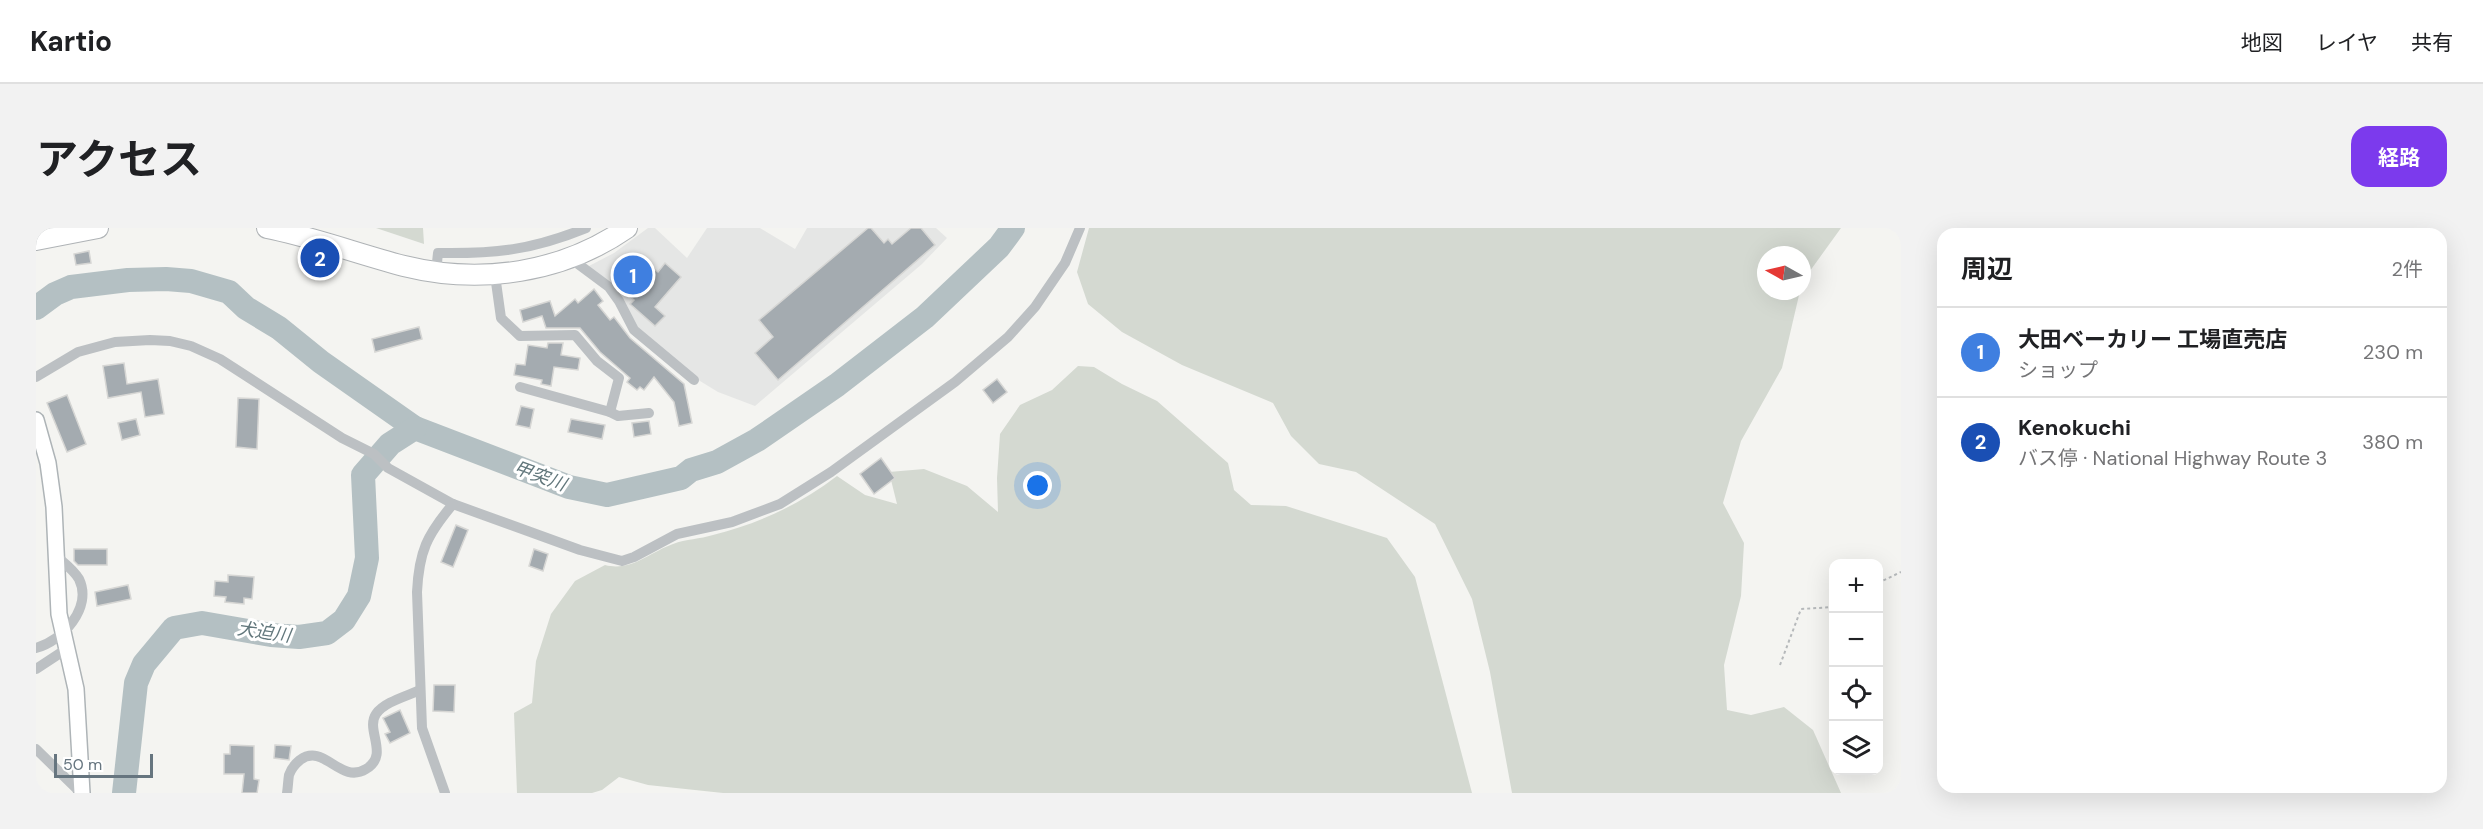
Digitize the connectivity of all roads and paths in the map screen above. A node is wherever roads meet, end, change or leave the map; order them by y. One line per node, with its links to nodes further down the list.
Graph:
1 (98, 228): 6 (highway)
2 (267, 228): 8 (highway)
3 (586, 228): 8 (street)
4 (627, 228): 7 (highway)
5 (1080, 228): 16 (street)
6 (36, 240)
7 (570, 258): 9 (highway); 11 (street)
8 (436, 272): 9 (highway)
9 (495, 275): 13 (street)
10 (36, 377): 16 (street)
11 (694, 380)
12 (520, 387): 13 (street)
13 (610, 412): 14 (street)
14 (649, 413)
15 (36, 420): 17 (street)
16 (453, 504): 26 (street)
17 (55, 555): 21 (street); 21 (street)
18 (1901, 572): 19 (path)
19 (1883, 581)
20 (1829, 607): 24 (path)
21 (64, 631): 22 (street); 23 (street)
22 (36, 648)
23 (68, 648): 25 (street); 28 (street)
24 (1780, 665)
25 (36, 669)
26 (420, 690): 29 (street); 30 (street)
27 (36, 748): 28 (street)
28 (81, 793)
29 (287, 793)
30 (446, 793)

